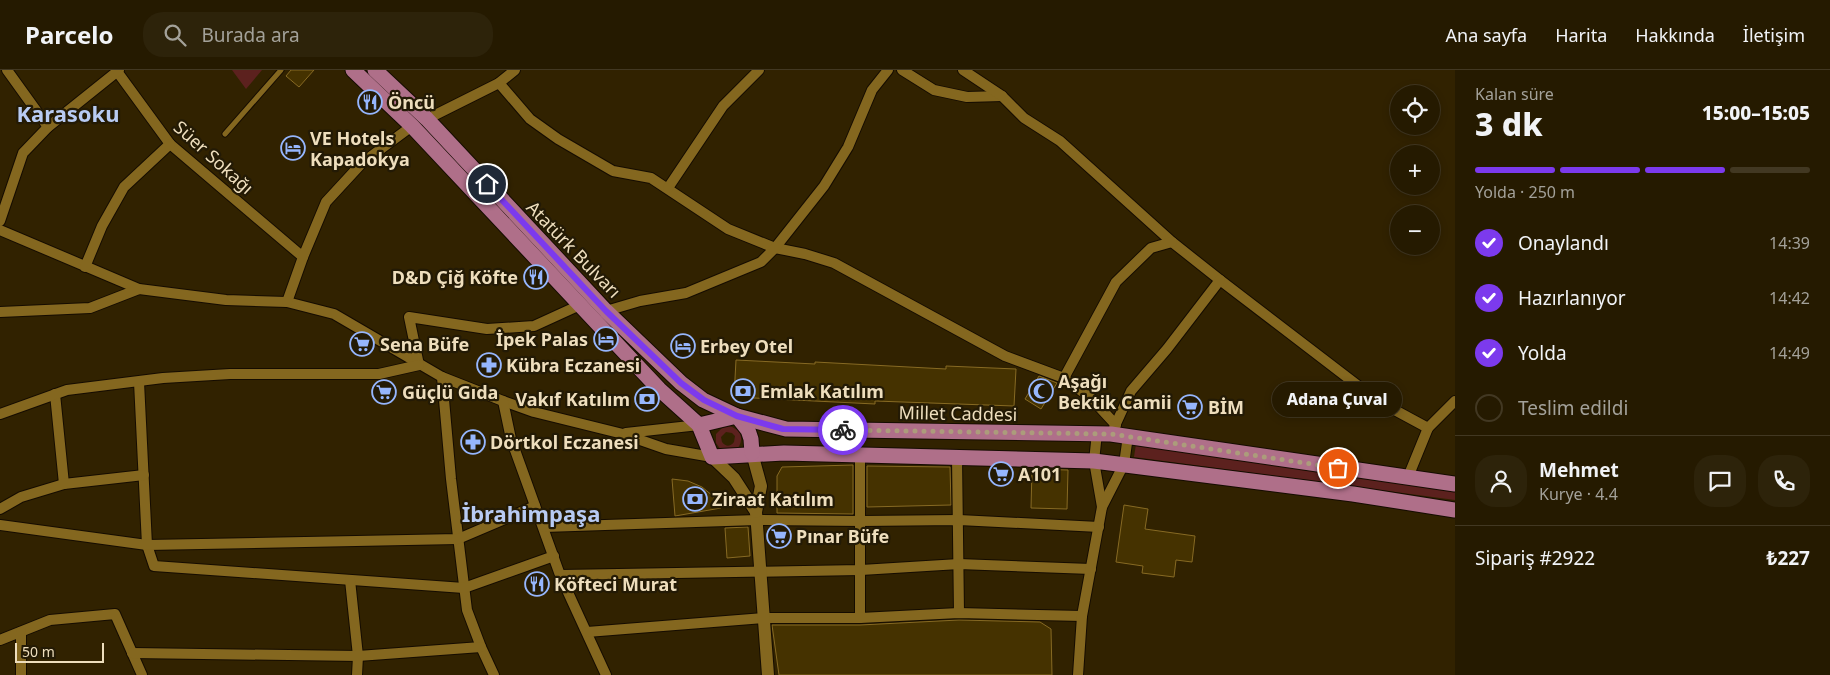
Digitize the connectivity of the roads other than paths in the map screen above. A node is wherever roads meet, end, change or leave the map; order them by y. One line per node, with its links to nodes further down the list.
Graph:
1 (7, 70): 15 (street)
2 (281, 70): 16 (lane)
3 (353, 70): 14 (main road, Atatürk Bulvarı)
4 (515, 70): 11 (street)
5 (759, 70): 18 (street)
6 (888, 70): 22 (street)
7 (902, 70): 12 (street)
8 (964, 70): 12 (street)
9 (117, 71): 15 (street); 17 (street, Süer Sokağı)
10 (379, 72): 13 (main road, Atatürk Bulvarı)
11 (499, 83): 13 (street); 18 (street)
12 (1002, 96): 21 (street)
13 (427, 119): 29 (main road, Atatürk Bulvarı)
14 (412, 126): 23 (street); 28 (main road, Atatürk Bulvarı)
15 (48, 127): 19 (street)
16 (225, 134)
17 (170, 144): 23 (street, Süer Sokağı); 24 (street)
18 (668, 188): 22 (street)
19 (0, 222)
20 (0, 230): 24 (street)
21 (1172, 242): 25 (street); 33 (street)
22 (775, 248): 29 (street); 33 (street)
23 (303, 257): 27 (street)
24 (85, 266): 26 (street)
25 (1220, 280): 41 (street); 42 (street)
26 (139, 289): 27 (street); 30 (street)
27 (287, 302): 31 (street)
28 (580, 305): 31 (street); 40 (main road, Atatürk Bulvarı)
29 (606, 311): 39 (main road, Atatürk Bulvarı)
30 (0, 312)
31 (419, 365): 32 (street); 34 (street)
32 (442, 377): 37 (street); 65 (street)
33 (1064, 378): 42 (street)
34 (139, 382): 35 (street); 51 (street)
35 (56, 394): 38 (street); 53 (street)
36 (1455, 401): 41 (street)
37 (503, 402): 43 (street); 55 (street)
38 (0, 414)
39 (737, 416): 40 (main road, Millet Caddesi); 42 (main road, Millet Caddesi); 45 (main road)
40 (699, 425): 43 (street); 47 (main road)
41 (1428, 428): 52 (street)
42 (1108, 431): 44 (main road, Millet Caddesi); 49 (street)
43 (623, 434): 47 (street)
44 (1128, 436): 50 (street); 52 (main road, Millet Caddesi)
45 (752, 453): 46 (main road); 47 (main road); 59 (street)
46 (860, 455): 48 (main road); 61 (street)
47 (712, 457): 59 (street)
48 (957, 457): 49 (main road); 60 (street)
49 (1094, 461): 50 (main road); 56 (street)
50 (1124, 464): 56 (street); 58 (main road)
51 (144, 475): 53 (street); 66 (street)
52 (1408, 477): 54 (main road, Millet Caddesi)
53 (64, 484): 57 (street)
54 (1455, 484)
55 (534, 506): 64 (street); 65 (street)
56 (1102, 506): 63 (street)
57 (0, 509)
58 (1455, 510)
59 (756, 516): 61 (street); 64 (street); 71 (street)
60 (958, 520): 61 (street); 63 (street); 68 (street)
61 (861, 522): 70 (street)
62 (0, 525): 66 (street)
63 (1099, 527): 69 (street)
64 (544, 528): 67 (street)
65 (458, 539): 66 (street); 74 (street)
66 (147, 545): 73 (street)
67 (554, 556): 72 (street); 74 (street)
68 (959, 564): 69 (street); 70 (street); 75 (street)
69 (1090, 569): 76 (street)
70 (861, 570): 71 (street); 78 (street)
71 (761, 571): 72 (street); 77 (street)
72 (560, 575): 80 (street)
73 (350, 580): 74 (street); 84 (street)
74 (464, 588): 82 (street)
75 (958, 613): 76 (street); 78 (street)
76 (1082, 616): 91 (street)
77 (764, 618): 78 (street); 80 (street); 90 (street)
78 (860, 618)
79 (21, 632): 81 (street); 83 (street); 85 (street)
80 (587, 632): 89 (street)
81 (0, 640)
82 (481, 647): 84 (street); 88 (street)
83 (132, 653): 84 (street); 86 (street)
84 (358, 656): 87 (street)
85 (21, 675)
86 (142, 675)
87 (358, 675)
88 (494, 675)
89 (606, 675)
90 (768, 675)
91 (1078, 675)

